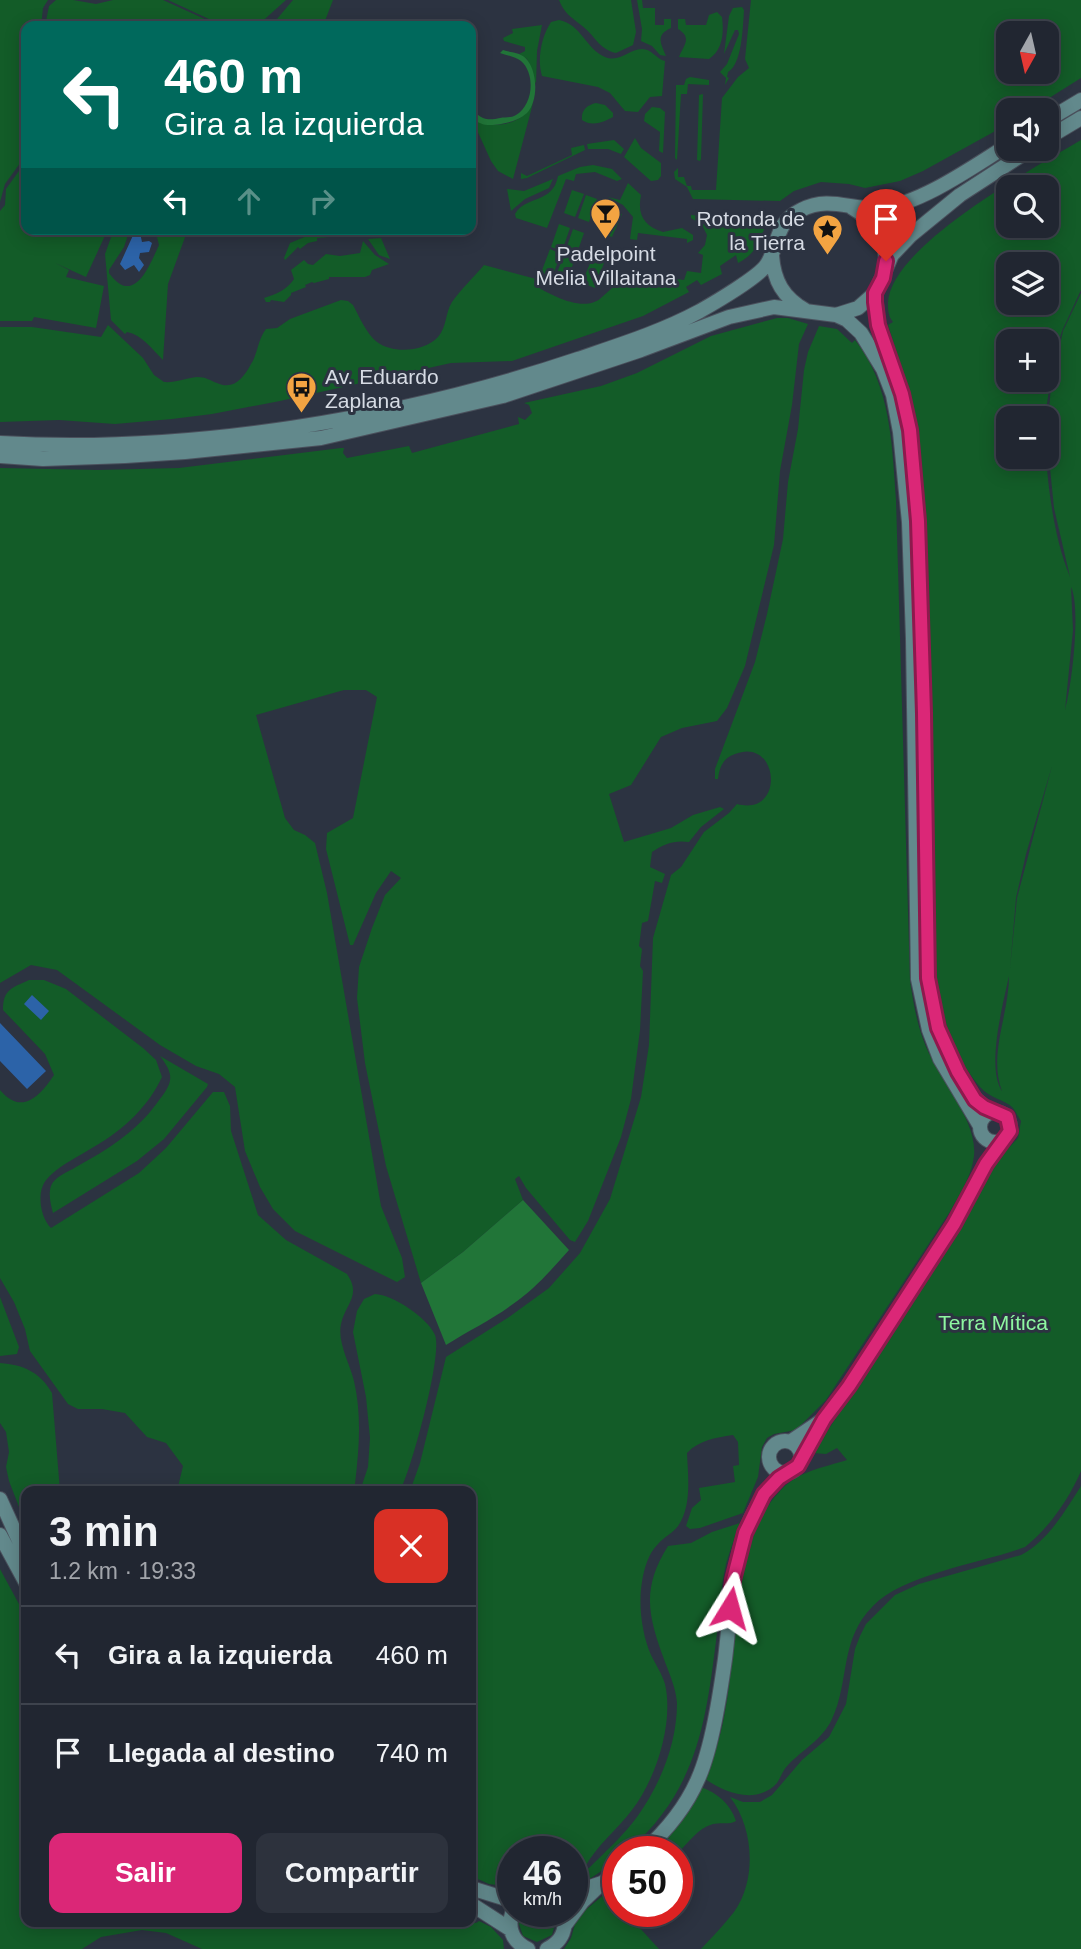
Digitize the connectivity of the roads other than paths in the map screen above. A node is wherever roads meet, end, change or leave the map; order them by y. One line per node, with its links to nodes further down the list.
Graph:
1 (1081, 100): 2 (main road)
2 (1059, 113)
3 (1081, 118): 4 (main road)
4 (1059, 131)
5 (996, 153): 7 (main road)
6 (1012, 161): 9 (main road)
7 (850, 206): 8 (main road); 9 (main road)
8 (772, 254): 11 (main road); 13 (main road)
9 (883, 278): 10 (main road)
10 (875, 293): 12 (main road); 15 (main road)
11 (809, 312): 12 (main road); 14 (main road)
12 (836, 315): 16 (main road)
13 (0, 443)
14 (0, 456)
15 (995, 1112): 16 (main road); 17 (main road)
16 (982, 1131): 17 (main road); 18 (main road)
17 (1002, 1140): 18 (main road)
18 (980, 1175): 19 (main road)
19 (824, 1419): 20 (main road); 22 (main road)
20 (790, 1442): 21 (main road); 22 (main road)
21 (769, 1459): 23 (main road); 24 (main road)
22 (802, 1459): 23 (main road)
23 (787, 1472): 24 (main road)
24 (764, 1494): 29 (main road)
25 (0, 1499): 27 (main road)
26 (0, 1535): 28 (main road)
27 (21, 1545)
28 (21, 1574)
29 (661, 1836)
30 (602, 1883): 31 (main road); 34 (main road)
31 (588, 1888)
32 (476, 1890): 33 (main road)
33 (497, 1896)
34 (588, 1896)
35 (476, 1908): 37 (main road)
36 (562, 1927): 38 (main road)
37 (517, 1942)
38 (547, 1949)

